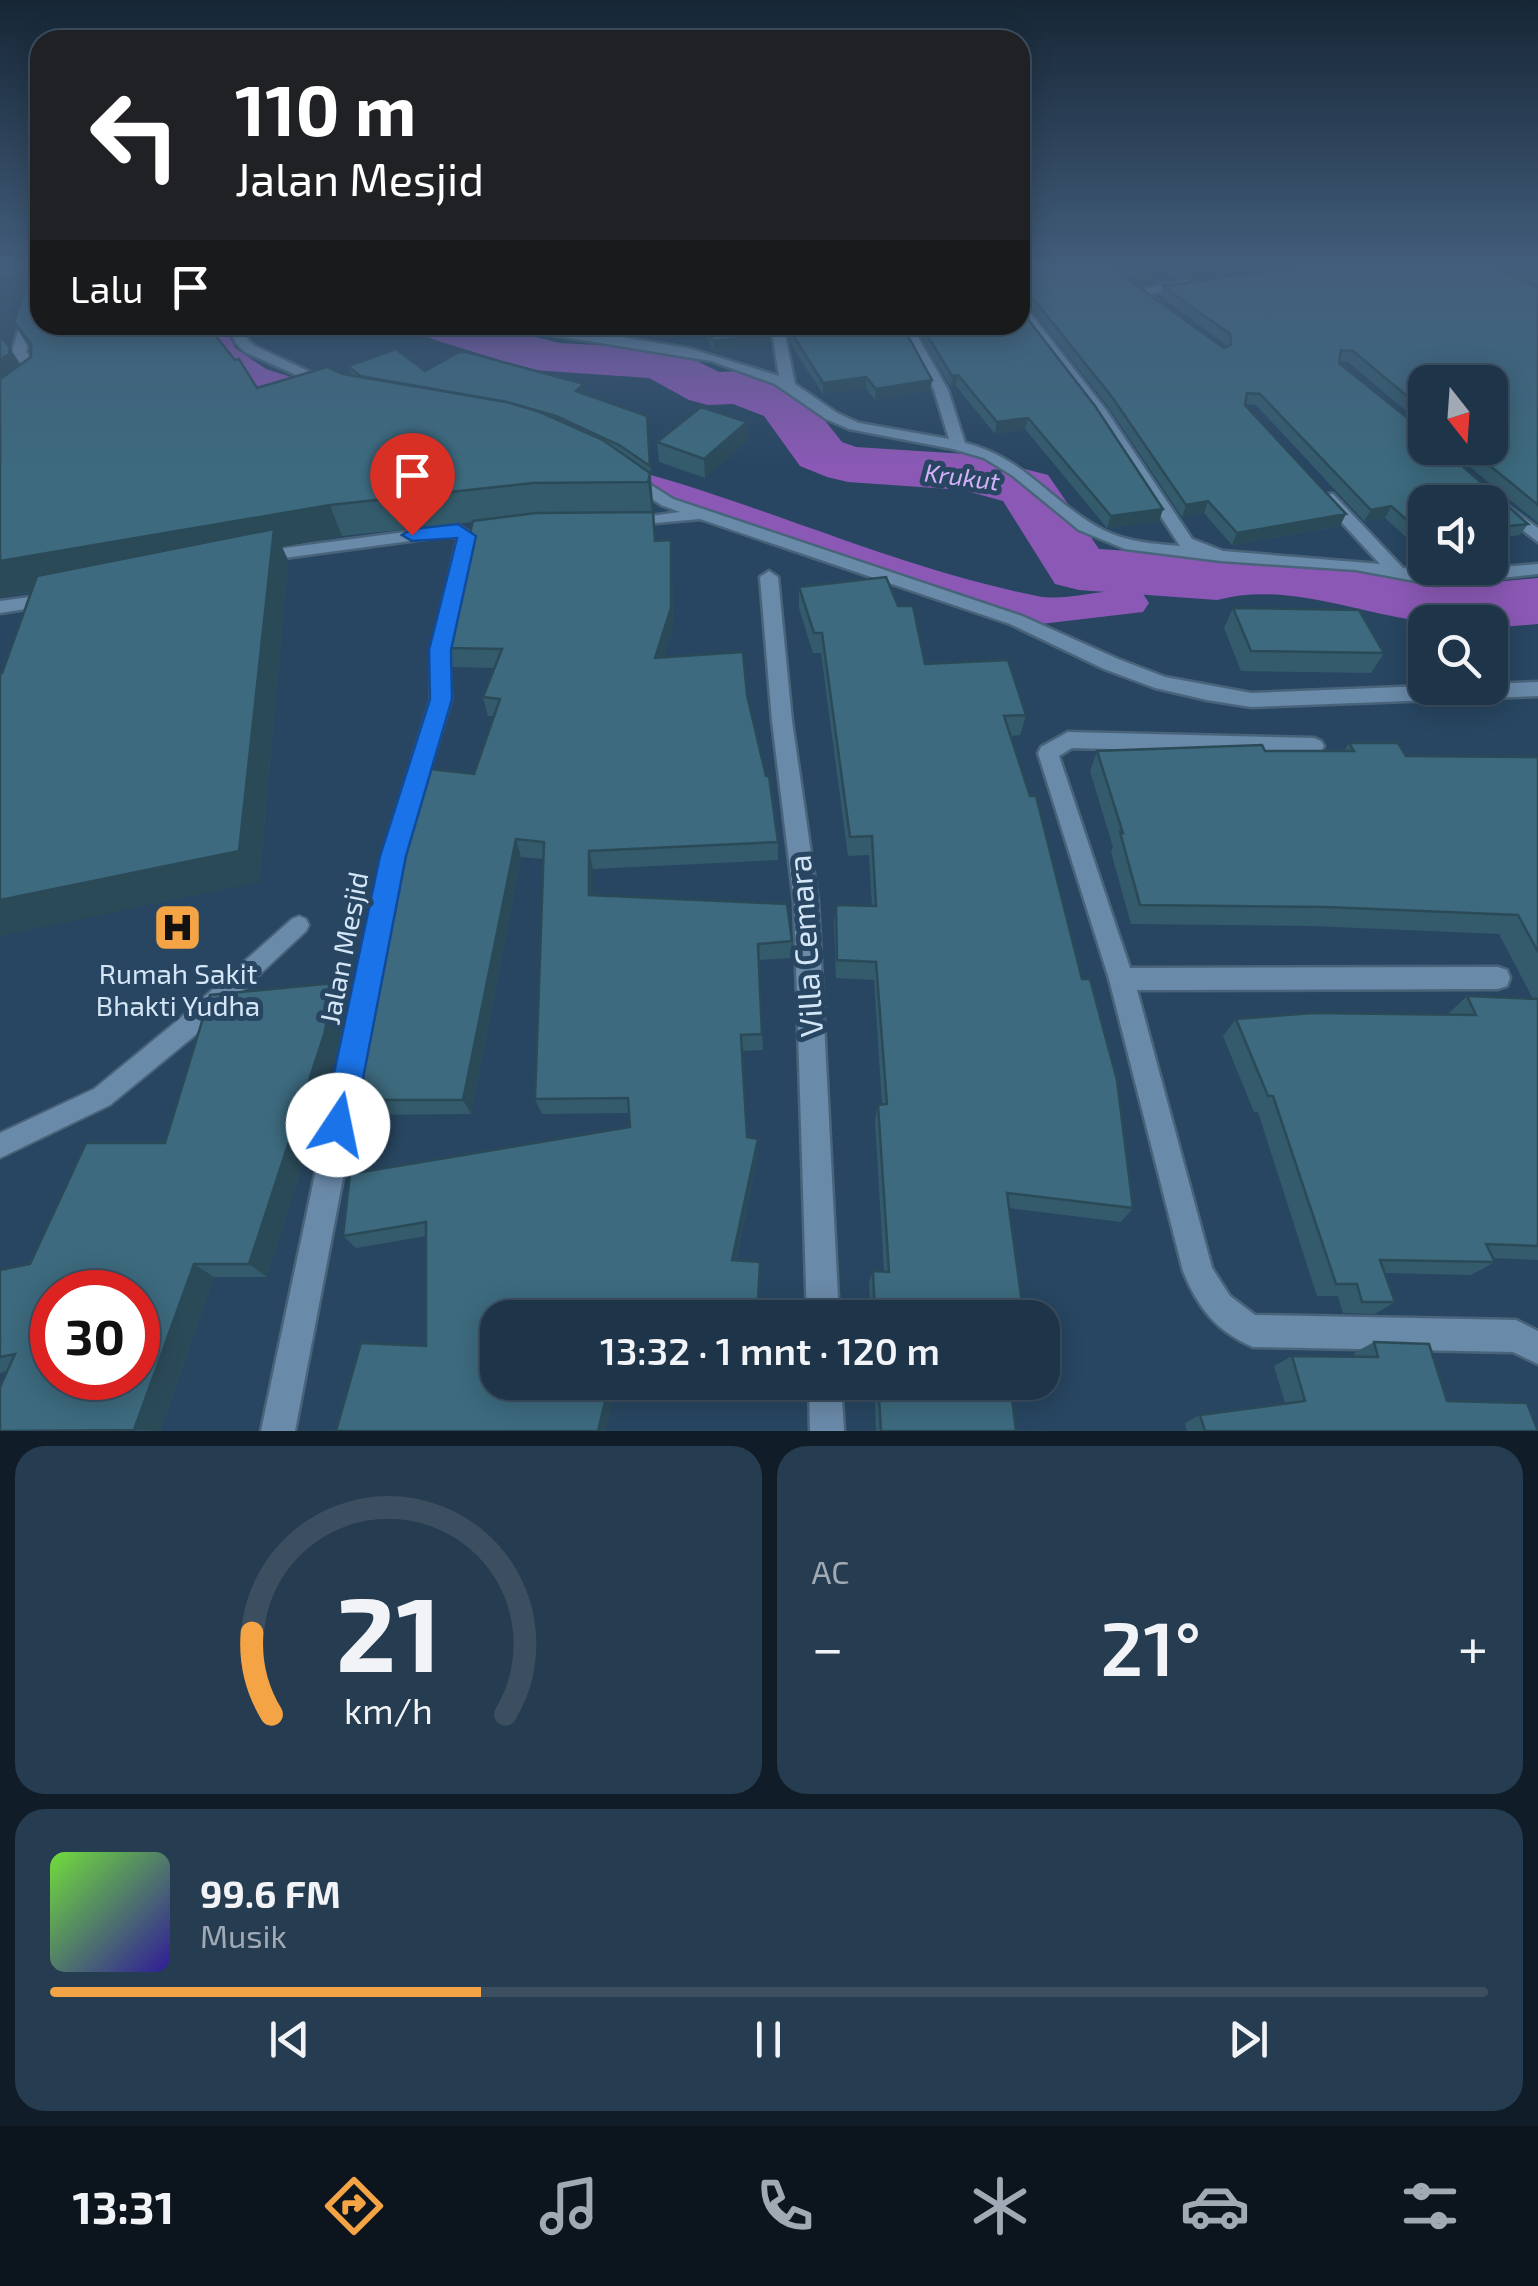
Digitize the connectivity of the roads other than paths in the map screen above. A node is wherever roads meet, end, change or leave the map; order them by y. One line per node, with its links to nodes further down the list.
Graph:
1 (24, 332): 9 (street)
2 (1038, 332): 19 (street)
3 (240, 335): 8 (street)
4 (638, 335): 7 (street)
5 (778, 335): 7 (street)
6 (911, 335): 10 (street)
7 (788, 385): 10 (street)
8 (341, 391)
9 (0, 416)
10 (958, 447): 19 (street)
11 (627, 474): 14 (street)
12 (1310, 478): 22 (street)
13 (1508, 510): 18 (street)
14 (700, 514): 15 (street); 26 (street)
15 (606, 524)
16 (490, 528): 17 (street)
17 (465, 532): 20 (street); 35 (street, Jalan Mesjid)
18 (1538, 537)
19 (1206, 552): 22 (street)
20 (244, 560)
21 (1538, 569): 22 (street)
22 (1397, 572)
23 (769, 577): 32 (street, Villa Cemara)
24 (74, 596): 25 (street)
25 (0, 606)
26 (1538, 689)
27 (1314, 746): 29 (street)
28 (299, 925): 31 (lane)
29 (1121, 978): 30 (street); 33 (street)
30 (1498, 978)
31 (0, 1146)
32 (822, 1300)
33 (1538, 1348)
34 (826, 1400): 36 (street)
35 (278, 1431)
36 (827, 1431)

